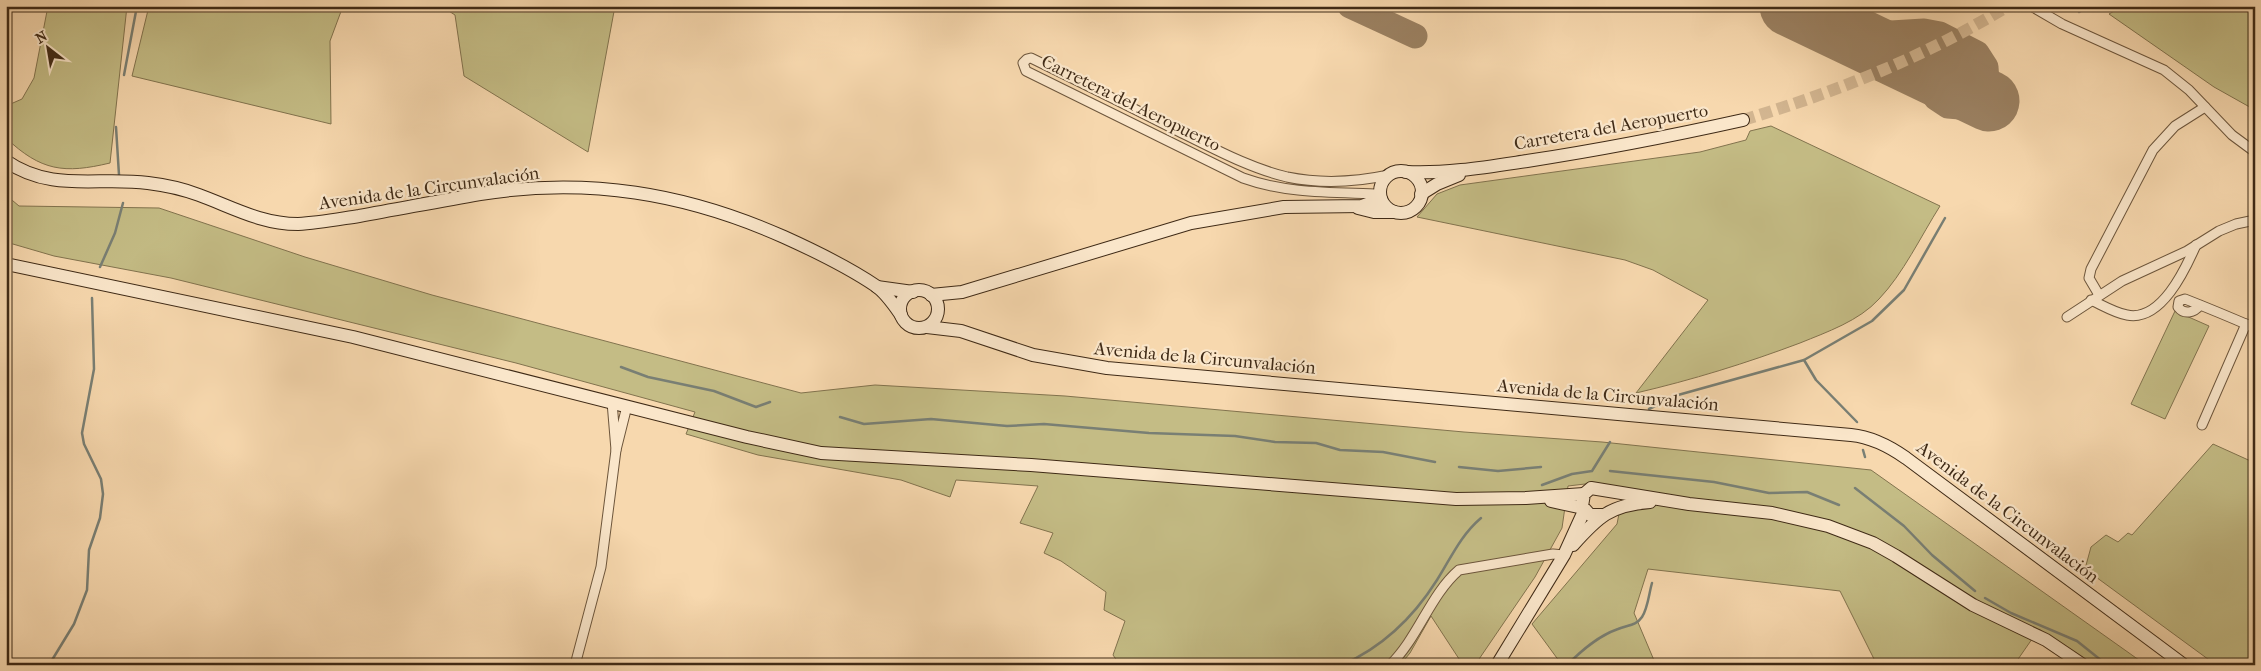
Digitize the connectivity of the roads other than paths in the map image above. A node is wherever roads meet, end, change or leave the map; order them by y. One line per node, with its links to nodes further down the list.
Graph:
1 (2031, 6): 4 (street)
2 (1086, 84): 3 (street); 3 (street, Carretera del Aeropuerto); 5 (street, Carretera del Aeropuerto)
3 (1080, 97): 7 (street, Carretera del Aeropuerto)
4 (2206, 107): 9 (street); 26 (street)
5 (1153, 118): 7 (street); 8 (street, Carretera del Aeropuerto)
6 (1743, 120): 12 (main road, Carretera del Aeropuerto)
7 (1147, 130): 11 (street, Carretera del Aeropuerto)
8 (1218, 150): 11 (street); 14 (street, Carretera del Aeropuerto)
9 (2255, 152)
10 (6, 161): 22 (main road, Avenida de la Circunvalación)
11 (1212, 163): 16 (street, Carretera del Aeropuerto)
12 (1485, 167): 13 (main road, Carretera del Aeropuerto); 15 (main road, Carretera del Aeropuerto)
13 (1406, 172): 14 (main road); 15 (main road)
14 (1389, 175): 16 (main road)
15 (1421, 194): 18 (main road)
16 (1381, 197): 17 (main road); 18 (main road)
17 (1355, 207): 18 (main road); 24 (main road)
18 (1394, 212)
19 (2255, 220): 20 (street)
20 (2196, 245): 26 (street); 27 (street)
21 (6, 264): 35 (main road)
22 (877, 287): 23 (main road); 30 (main road)
23 (913, 292): 25 (main road); 30 (main road)
24 (962, 292): 25 (main road); 29 (main road)
25 (931, 294): 29 (main road)
26 (2099, 295): 27 (street)
27 (2091, 300): 31 (street)
28 (2200, 305): 32 (street)
29 (938, 310): 33 (main road); 34 (main road)
30 (901, 314): 33 (main road)
31 (2067, 317)
32 (2251, 326): 37 (street)
33 (927, 327): 34 (main road)
34 (961, 331): 50 (main road, Avenida de la Circunvalación)
35 (612, 402): 36 (main road); 38 (street)
36 (627, 406): 38 (street); 41 (main road)
37 (2202, 425)
38 (616, 450): 46 (street)
39 (1605, 490): 40 (main road); 42 (main road); 44 (main road)
40 (1584, 494): 41 (main road); 43 (main road)
41 (1528, 498): 43 (main road)
42 (1671, 501): 44 (main road); 49 (main road)
43 (1584, 510): 44 (main road); 45 (main road)
44 (1604, 513): 45 (main road)
45 (1564, 555): 47 (street); 48 (main road)
46 (575, 665)
47 (1390, 665)
48 (1496, 665)
49 (2083, 665)
50 (2184, 665)

